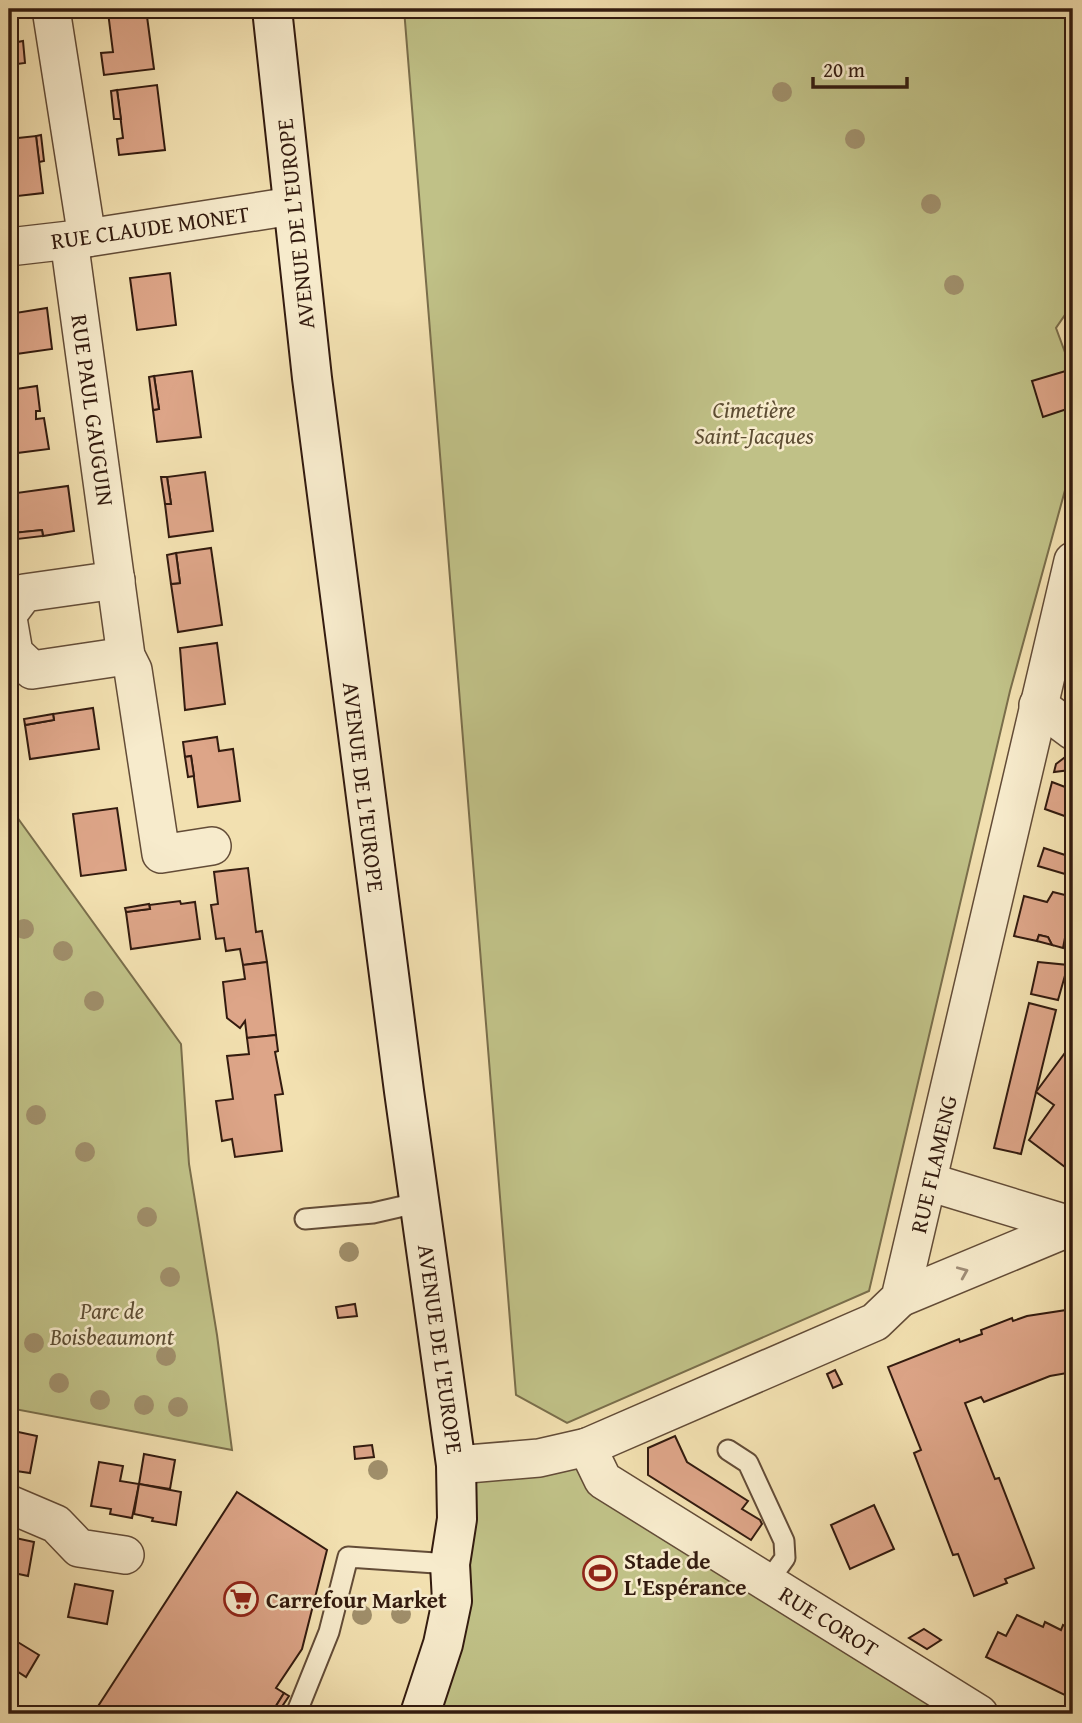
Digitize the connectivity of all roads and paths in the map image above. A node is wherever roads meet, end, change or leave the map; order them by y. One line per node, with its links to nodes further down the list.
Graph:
1 (51, 9): 4 (street, RUE PAUL GAUGUIN)
2 (272, 9): 3 (main road, AVENUE DE L'EUROPE)
3 (292, 206): 4 (street, RUE CLAUDE MONET); 15 (main road, AVENUE DE L'EUROPE)
4 (78, 239): 5 (street, RUE CLAUDE MONET); 7 (street, RUE PAUL GAUGUIN)
5 (9, 247)
6 (1073, 561): 11 (street, RUE FLAMENG)
7 (116, 580): 8 (street); 10 (street, RUE PAUL GAUGUIN)
8 (9, 613)
9 (9, 624): 10 (street)
10 (126, 656): 13 (street, RUE PAUL GAUGUIN)
11 (1038, 705): 12 (street); 14 (street, RUE FLAMENG)
12 (1073, 731)
13 (212, 846)
14 (929, 1182): 17 (street); 18 (street, RUE FLAMENG)
15 (421, 1202): 16 (lane); 21 (main road, AVENUE DE L'EUROPE)
16 (305, 1219)
17 (1073, 1226): 18 (street, one-way to 17)
18 (900, 1298): 19 (street)
19 (587, 1447): 21 (street); 25 (street, RUE COROT)
20 (728, 1450): 25 (lane)
21 (456, 1465): 24 (main road, AVENUE DE L'EUROPE)
22 (9, 1504): 23 (street)
23 (125, 1555)
24 (450, 1564): 26 (lane); 27 (main road, AVENUE DE L'EUROPE); 28 (main road, AVENUE DE L'EUROPE)
25 (767, 1583): 29 (street, RUE COROT)
26 (296, 1714)
27 (396, 1714)
28 (420, 1714)
29 (979, 1714)

